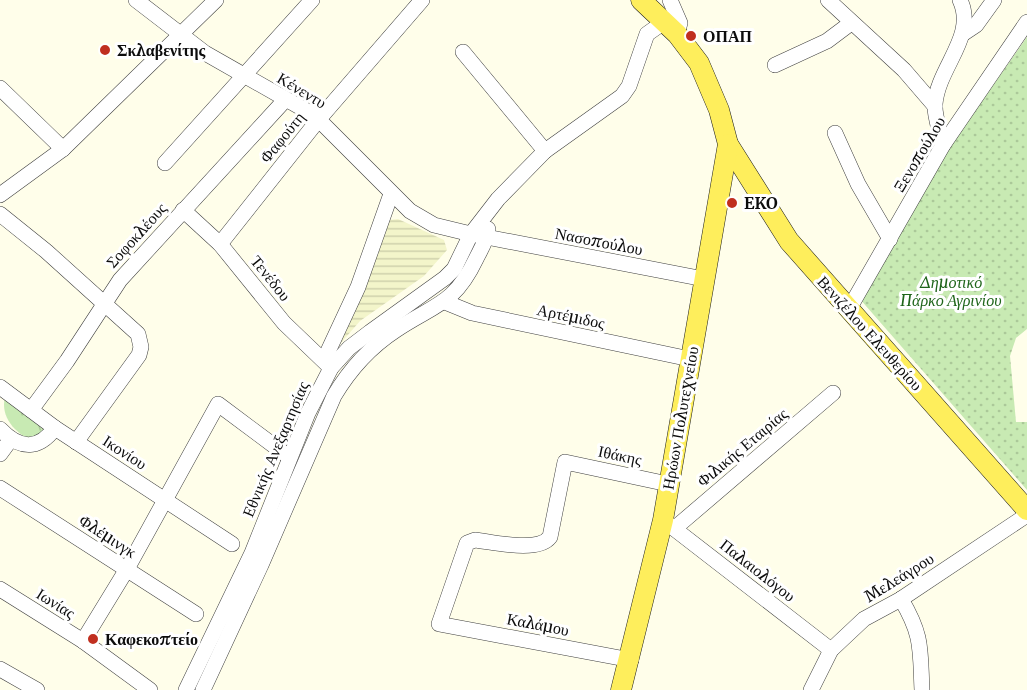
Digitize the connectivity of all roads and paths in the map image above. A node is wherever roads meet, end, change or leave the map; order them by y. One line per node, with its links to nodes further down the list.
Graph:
1 (136, 0): 14 (street, Κένεντυ)
2 (216, 0): 14 (street)
3 (312, 0): 17 (street)
4 (422, 0): 21 (street, Φαφούτη)
5 (641, 0): 12 (main road)
6 (670, 0): 12 (street)
7 (828, 0): 11 (street)
8 (960, 0): 13 (street)
9 (993, 0): 13 (street)
10 (1027, 21): 24 (street, Ξενοπούλου)
11 (851, 24): 16 (street); 20 (street)
12 (671, 28): 23 (main road); 26 (street)
13 (964, 33): 20 (street)
14 (180, 35): 17 (street, Κένεντυ); 25 (street)
15 (463, 52): 26 (street)
16 (775, 65)
17 (242, 76): 19 (street, Κένεντυ); 27 (street)
18 (0, 88): 25 (street)
19 (285, 100): 21 (street, Κένεντυ); 30 (street, Σοφοκλέους)
20 (935, 106): 24 (street)
21 (319, 119): 28 (street, Κένεντυ); 34 (street, Φαφούτη)
22 (835, 133): 33 (street)
23 (728, 144): 35 (main road, Ηρώων Πολυτεχνείου); 38 (main road, Βενιζέλου Ελευθερίου)
24 (944, 145): 33 (street, Ξενοπούλου)
25 (63, 149): 29 (street)
26 (545, 152): 32 (street)
27 (165, 163)
28 (391, 194): 32 (street, Κένεντυ); 40 (street)
29 (0, 195)
30 (183, 210): 34 (street, Τενέδου); 36 (street, Σοφοκλέους)
31 (0, 214): 36 (street)
32 (479, 235): 35 (street, Νασοπούλου); 37 (street); 40 (street, Εθνικής Ανεξαρτησίας)
33 (890, 239): 38 (street, Ξενοπούλου)
34 (219, 244): 40 (street, Τενέδου)
35 (704, 279): 39 (main road, Ηρώων Πολυτεχνείου)
36 (104, 302): 43 (street, Σοφοκλέους); 46 (street)
37 (445, 302): 39 (street, Αρτέμιδος); 68 (street)
38 (849, 309): 52 (main road, Βενιζέλου Ελευθερίου)
39 (690, 359): 49 (main road, Ηρώων Πολυτεχνείου)
40 (327, 364): 48 (street, Εθνικής Ανεξαρτησίας)
41 (1, 391): 43 (street, Ικονίου)
42 (833, 393): 54 (street, Φιλικής Εταιρίας)
43 (32, 410): 44 (street, Ικονίου)
44 (55, 428): 45 (street); 46 (street, Ικονίου)
45 (5, 434): 47 (street)
46 (76, 442): 51 (street, Ικονίου)
47 (0, 454)
48 (289, 457): 51 (street); 67 (street, Εθνικής Ανεξαρτησίας)
49 (668, 484): 54 (main road, Ηρώων Πολυτεχνείου); 60 (street, Ιθάκης)
50 (0, 488): 56 (street, Φλέμινγκ)
51 (163, 499): 55 (street, Ικονίου); 56 (street)
52 (1027, 510)
53 (1027, 515): 58 (street, Μελεάγρου)
54 (669, 524): 62 (street, Παλαιολόγου); 63 (main road, Ηρώων Πολυτεχνείου)
55 (232, 544)
56 (126, 569): 59 (street, Φλέμινγκ); 61 (street)
57 (0, 589): 61 (street, Ιωνίας)
58 (901, 599): 62 (street, Μελεάγρου); 71 (street)
59 (196, 614)
60 (439, 624): 63 (street, Καλάμου)
61 (83, 640): 66 (street, Ιωνίας)
62 (831, 650): 70 (street, Μελεάγρου)
63 (631, 660): 69 (main road, Ηρώων Πολυτεχνείου)
64 (0, 669): 65 (street)
65 (37, 690)
66 (150, 690)
67 (186, 690)
68 (203, 690)
69 (621, 690)
70 (811, 690)
71 (922, 690)

